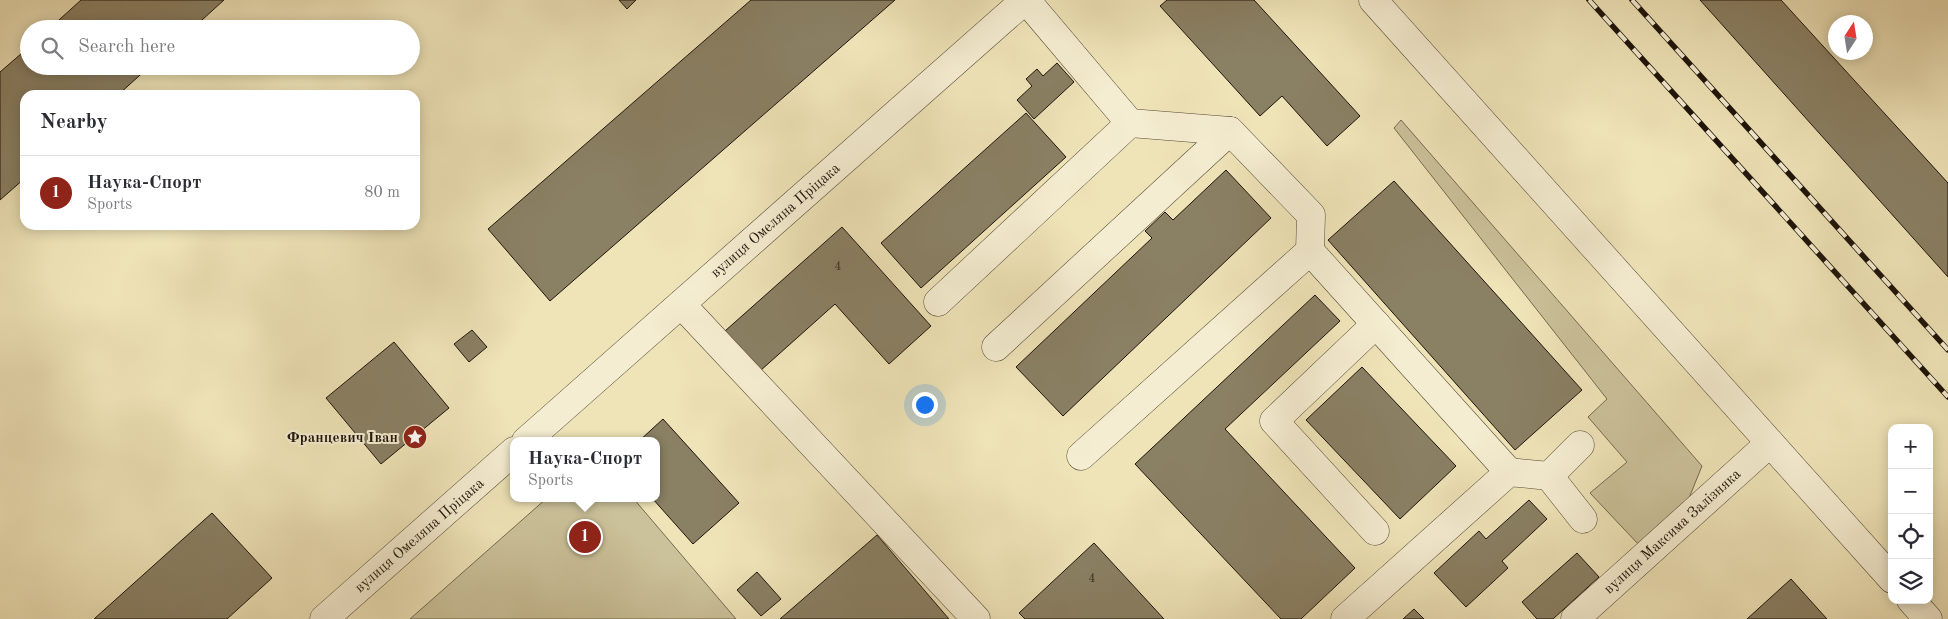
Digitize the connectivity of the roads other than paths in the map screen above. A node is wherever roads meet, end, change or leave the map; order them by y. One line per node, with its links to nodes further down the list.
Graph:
1 (1025, 0): 3 (street); 7 (street, вулиця Омеляна Пріцака)
2 (1373, 0): 11 (street)
3 (1130, 123): 4 (street); 6 (street)
4 (1230, 131): 5 (street); 9 (street)
5 (1310, 251): 8 (street); 14 (street)
6 (938, 302)
7 (681, 304): 10 (street, вулиця Омеляна Пріцака); 22 (street)
8 (1376, 324): 15 (street); 18 (street)
9 (996, 348)
10 (531, 437)
11 (1770, 443): 19 (street); 24 (street, вулиця Максима Залізняка)
12 (1580, 445): 16 (street)
13 (510, 456): 21 (street, вулиця Омеляна Пріцака)
14 (1081, 456)
15 (1509, 472): 16 (street); 23 (street)
16 (1549, 476): 17 (street)
17 (1583, 519)
18 (1374, 531)
19 (1888, 574)
20 (1915, 604): 25 (street)
21 (324, 619)
22 (976, 619)
23 (1345, 619)
24 (1575, 619)
25 (1928, 619)

